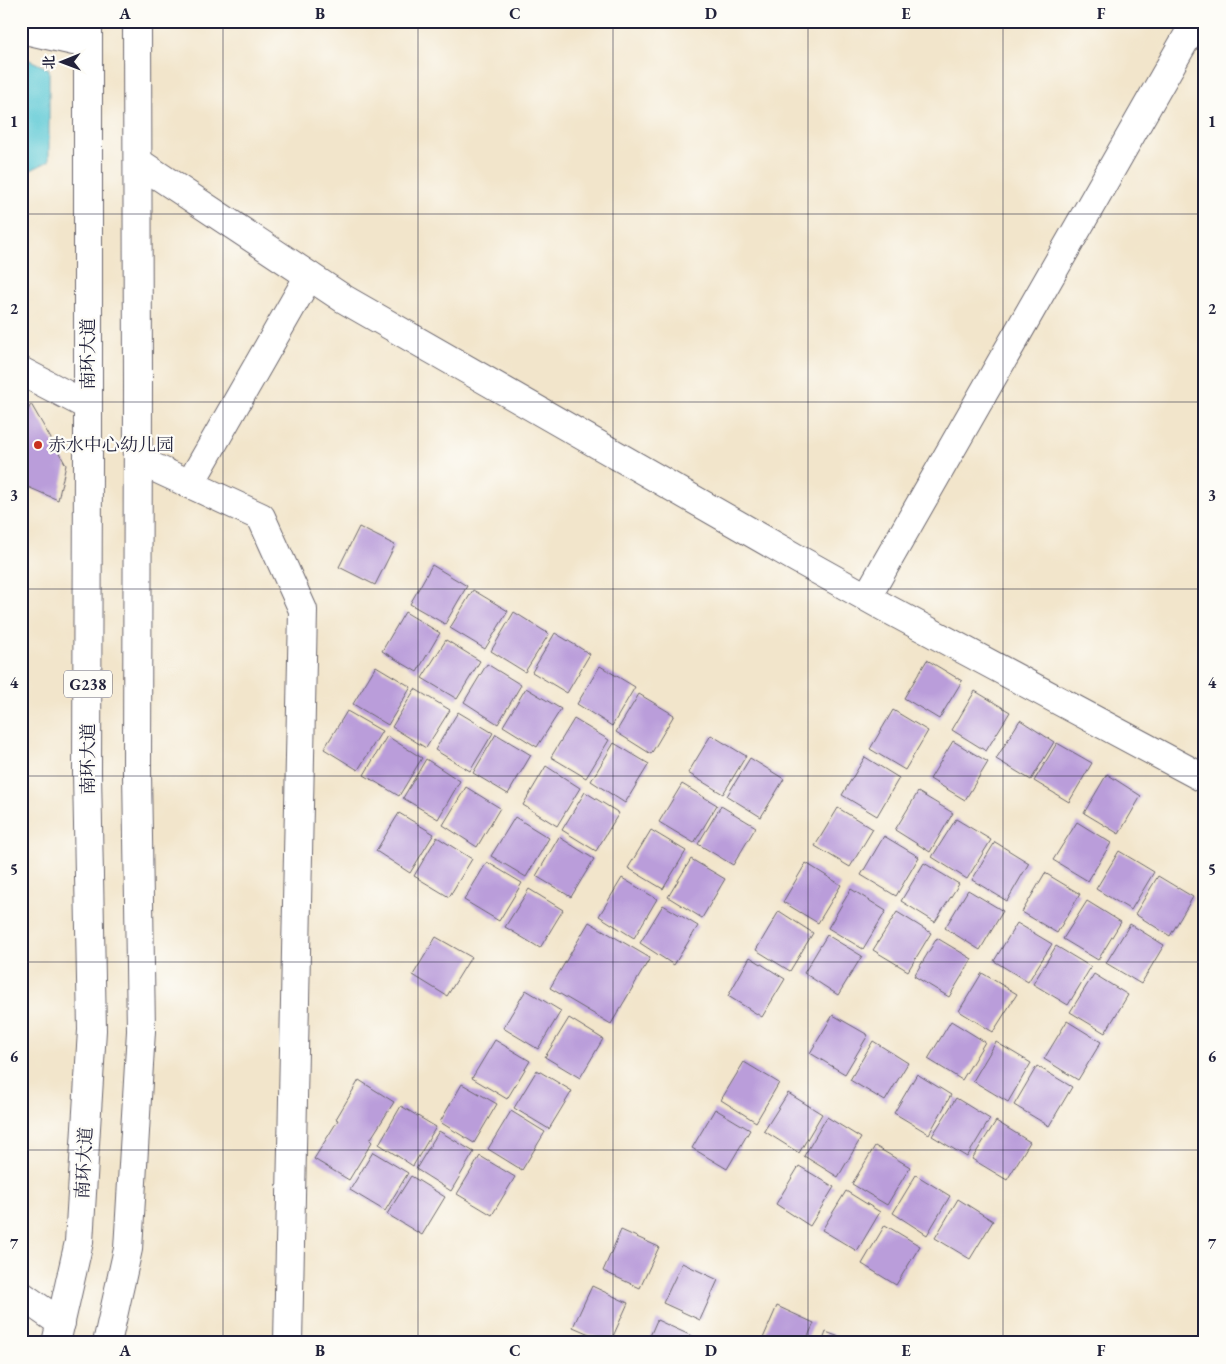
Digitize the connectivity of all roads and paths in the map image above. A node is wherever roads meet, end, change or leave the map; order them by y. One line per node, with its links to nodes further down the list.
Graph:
1 (1196, 21): 11 (main road)
2 (140, 26): 5 (main road, G238)
3 (21, 29): 4 (main road)
4 (88, 32): 8 (main road, 南环大道 / G238)
5 (138, 162): 6 (main road); 9 (main road, G238)
6 (309, 276): 10 (main road); 11 (main road)
7 (21, 371): 8 (main road)
8 (88, 406): 14 (main road, 南环大道 / G238)
9 (138, 460): 10 (main road); 15 (main road, G238)
10 (190, 484): 16 (main road)
11 (867, 597): 12 (main road)
12 (1205, 779)
13 (21, 1295): 14 (main road)
14 (58, 1333)
15 (107, 1343)
16 (288, 1343)

